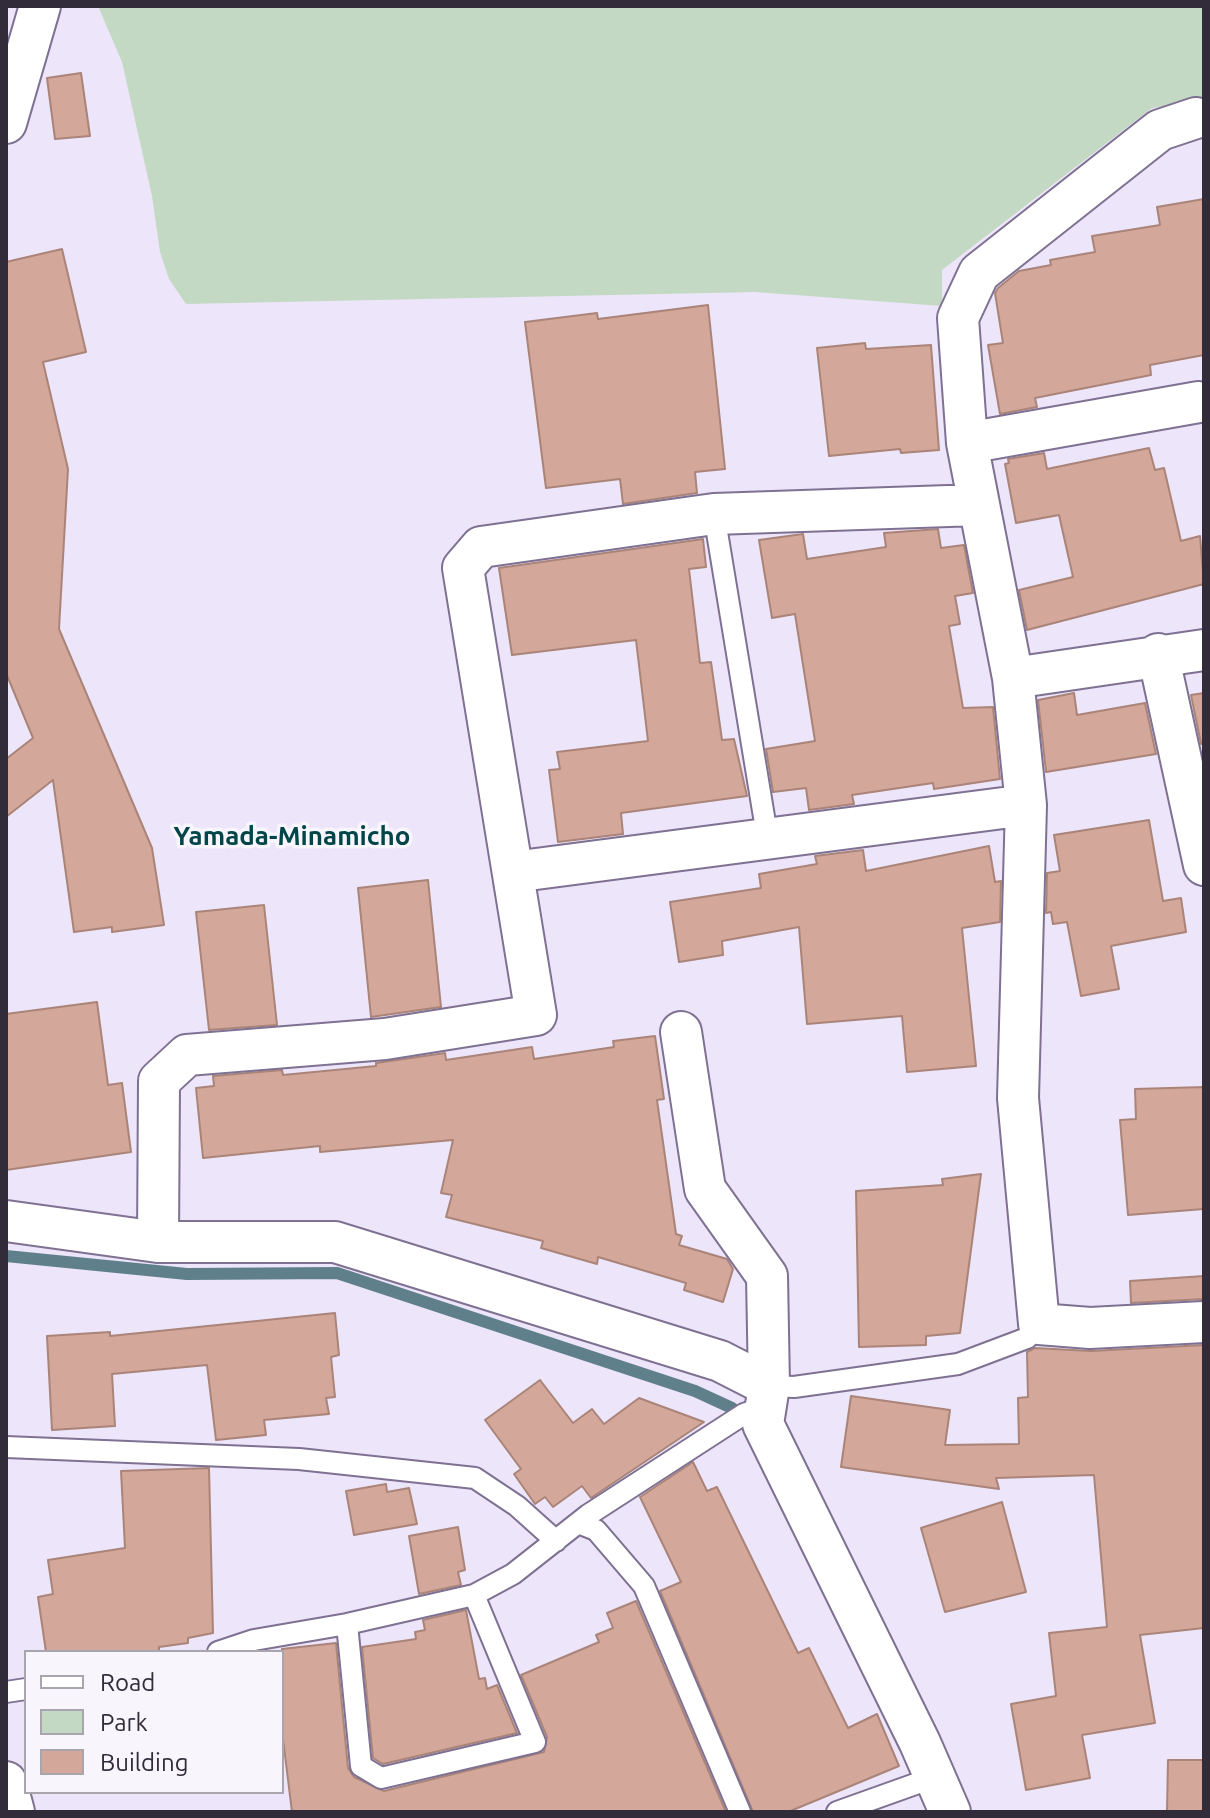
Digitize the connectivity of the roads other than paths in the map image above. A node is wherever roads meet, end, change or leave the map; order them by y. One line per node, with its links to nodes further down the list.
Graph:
1 (40, 6): 3 (street)
2 (1196, 118): 5 (street)
3 (6, 123)
4 (1199, 402): 5 (street)
5 (967, 443): 6 (street)
6 (978, 505): 7 (street); 10 (street)
7 (714, 514): 12 (lane); 14 (street)
8 (1204, 650): 9 (street)
9 (1158, 654): 10 (street); 13 (street)
10 (1013, 678): 11 (street)
11 (1026, 805): 12 (street); 19 (street)
12 (768, 841): 14 (street)
13 (1204, 865)
14 (513, 872): 17 (street)
15 (681, 1032): 20 (street)
16 (6, 1221): 17 (street)
17 (158, 1242): 20 (street)
18 (1204, 1322): 19 (street)
19 (1039, 1324): 20 (lane)
20 (767, 1396): 22 (lane); 28 (street)
21 (6, 1447): 23 (lane)
22 (578, 1523): 23 (lane); 30 (lane)
23 (556, 1541): 24 (lane)
24 (474, 1595): 25 (lane); 25 (lane)
25 (347, 1624): 26 (lane)
26 (224, 1650)
27 (6, 1784): 29 (street)
28 (942, 1794): 31 (lane)
29 (14, 1812)
30 (740, 1812)
31 (837, 1812)

